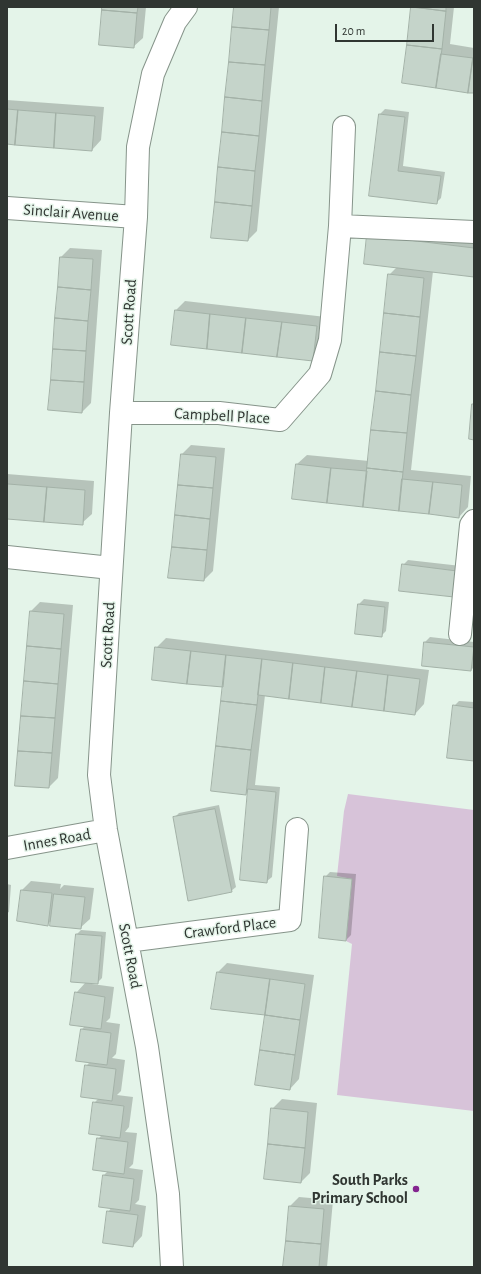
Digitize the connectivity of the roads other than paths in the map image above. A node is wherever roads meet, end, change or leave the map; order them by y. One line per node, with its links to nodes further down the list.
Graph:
1 (186, 7): 4 (street, Scott Road)
2 (344, 127): 5 (street)
3 (7, 208): 4 (street, Sinclair Avenue)
4 (136, 217): 7 (street, Scott Road)
5 (340, 226): 6 (street); 7 (street, Campbell Place)
6 (474, 232)
7 (121, 413): 10 (street, Scott Road)
8 (474, 521): 11 (street)
9 (7, 557): 10 (street)
10 (111, 568): 13 (street, Scott Road)
11 (460, 634)
12 (297, 829): 15 (street, Crawford Place)
13 (106, 830): 14 (street, Innes Road); 15 (street, Scott Road)
14 (7, 848)
15 (127, 941): 16 (street, Scott Road)
16 (172, 1267)

